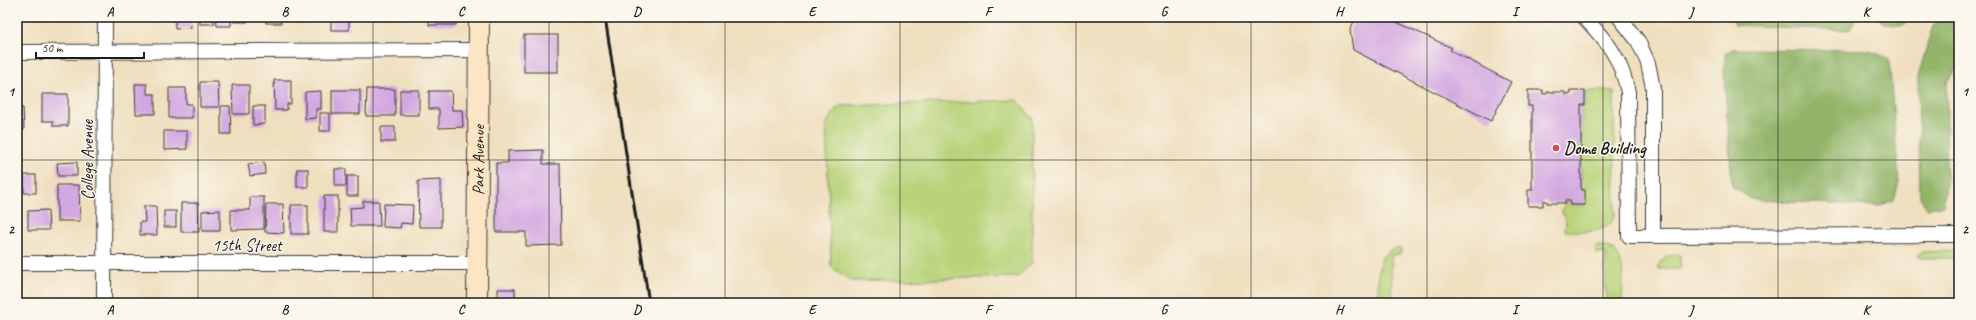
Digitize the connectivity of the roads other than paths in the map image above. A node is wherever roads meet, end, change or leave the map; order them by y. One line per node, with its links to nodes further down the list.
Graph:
1 (106, 17): 7 (street, College Avenue)
2 (479, 17): 5 (street, Park Avenue)
3 (1584, 17): 8 (street)
4 (1619, 17): 8 (street)
5 (480, 50): 7 (street); 12 (street, Park Avenue)
6 (17, 52): 7 (street)
7 (105, 52): 11 (street, College Avenue)
8 (1653, 235): 9 (street)
9 (1959, 235)
10 (17, 263): 11 (street, 15th Street)
11 (104, 263): 12 (street, 15th Street); 13 (street, College Avenue)
12 (477, 263): 14 (street, Park Avenue)
13 (104, 303)
14 (477, 303)

